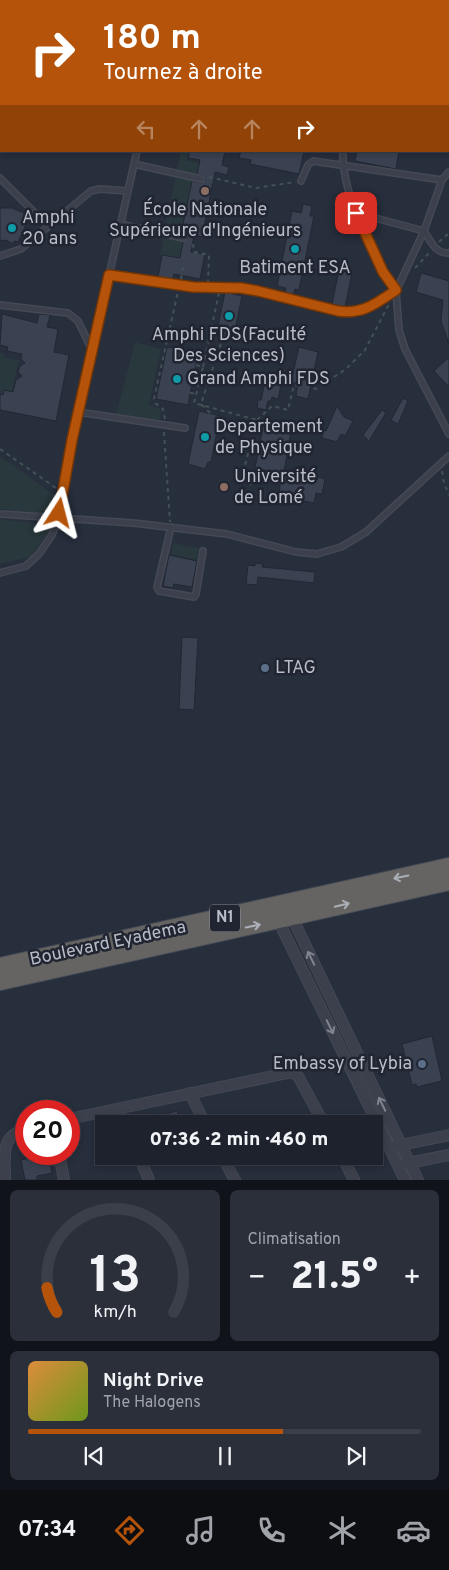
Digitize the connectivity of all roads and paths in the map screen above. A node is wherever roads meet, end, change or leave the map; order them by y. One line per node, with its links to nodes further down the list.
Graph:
1 (136, 152): 3 (lane)
2 (344, 152): 4 (lane)
3 (134, 164): 8 (lane); 11 (lane)
4 (343, 166): 9 (lane); 10 (lane); 12 (lane)
5 (449, 172): 9 (lane)
6 (209, 177): 10 (path)
7 (0, 178): 14 (lane)
8 (201, 179)
9 (442, 180): 15 (lane)
10 (302, 181)
11 (128, 191): 13 (lane); 14 (lane)
12 (356, 213): 15 (lane); 28 (lane)
13 (120, 224): 17 (lane); 24 (lane)
14 (47, 225): 21 (lane)
15 (424, 231): 19 (lane); 28 (lane)
16 (449, 233): 19 (path)
17 (183, 238)
18 (193, 244): 26 (path)
19 (434, 246): 20 (lane); 23 (path)
20 (449, 253)
21 (0, 256)
22 (182, 267): 25 (path)
23 (410, 272)
24 (109, 275): 25 (lane); 31 (lane)
25 (180, 286): 26 (lane); 42 (path)
26 (208, 288): 27 (lane)
27 (220, 288): 28 (lane); 33 (path)
28 (396, 290): 35 (path); 44 (lane)
29 (0, 305): 31 (lane)
30 (223, 337): 38 (path)
31 (93, 352): 39 (lane)
32 (196, 365): 33 (path)
33 (203, 367): 37 (path)
34 (298, 386): 41 (path)
35 (306, 386)
36 (190, 393): 37 (path)
37 (197, 394): 38 (path)
38 (201, 404): 40 (path); 41 (path)
39 (78, 412): 42 (lane); 49 (lane)
40 (210, 413)
41 (257, 420): 48 (path)
42 (164, 425): 43 (lane); 53 (path)
43 (184, 428)
44 (449, 434)
45 (0, 449): 49 (path)
46 (449, 456): 47 (lane)
47 (441, 464): 50 (path); 53 (lane)
48 (251, 485)
49 (62, 492): 52 (lane)
50 (449, 495)
51 (0, 514): 52 (lane)
52 (58, 519): 53 (lane); 55 (lane)
53 (170, 527): 54 (lane)
54 (204, 551)
55 (0, 573)
56 (449, 867): 58 (highway, Boulevard Eyadema / N1, one-way to 58)
57 (449, 881): 58 (highway, Boulevard Eyadema / N1, one-way to 57)
58 (282, 912): 59 (highway, Boulevard Eyadema / N1); 60 (highway, N1, one-way to 58); 69 (street, one-way to 58); 70 (street, one-way to 70)
59 (0, 967)
60 (0, 981)
61 (190, 1093): 62 (street); 64 (street); 65 (street)
62 (118, 1109): 63 (street); 66 (street)
63 (120, 1115)
64 (201, 1115)
65 (319, 1115)
66 (80, 1117)
67 (15, 1133): 79 (street)
68 (449, 1135): 69 (street)
69 (402, 1145): 70 (street); 72 (street)
70 (389, 1148): 77 (street)
71 (449, 1155): 72 (street)
72 (410, 1163): 77 (street); 84 (street)
73 (61, 1165): 80 (street)
74 (143, 1165): 81 (street)
75 (226, 1165): 82 (street)
76 (346, 1165): 78 (street)
77 (398, 1166): 83 (street)
78 (351, 1179)
79 (5, 1180)
80 (64, 1180)
81 (149, 1180)
82 (234, 1180)
83 (405, 1180)
84 (418, 1180)

